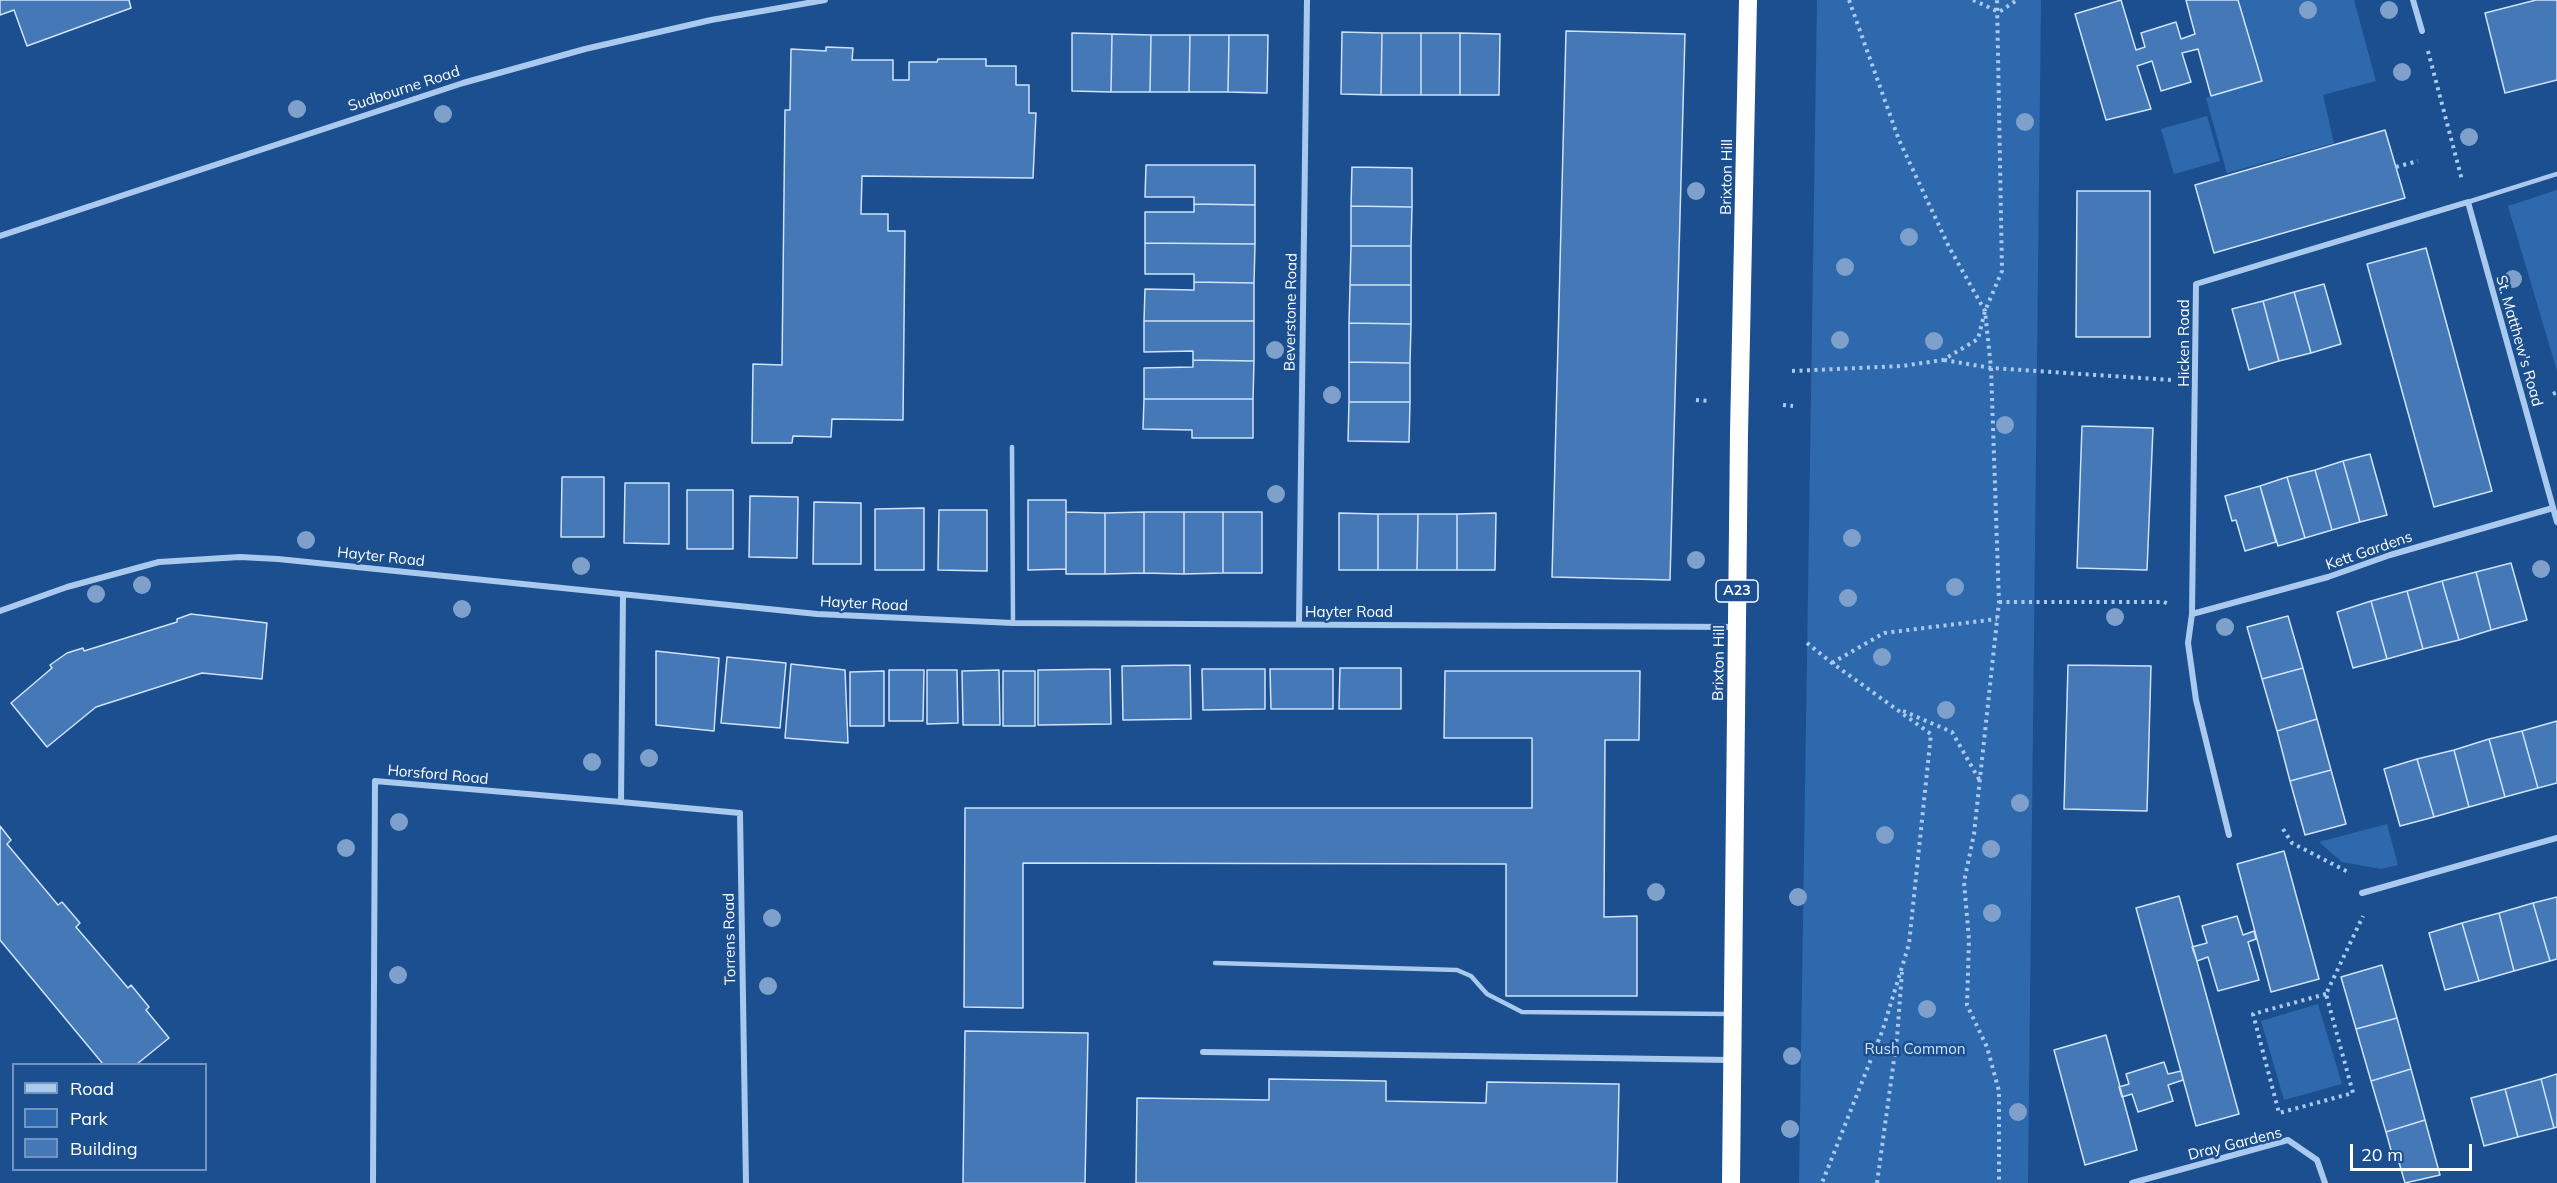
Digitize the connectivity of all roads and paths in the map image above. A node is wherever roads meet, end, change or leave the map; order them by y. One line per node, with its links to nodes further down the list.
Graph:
1 (825, 0): 17 (street, Sudbourne Road)
2 (1306, 0): 36 (street, Beverstone Road)
3 (1748, 0): 37 (highway, Brixton Hill / A23)
4 (1849, 0): 18 (path)
5 (1973, 0): 9 (path)
6 (1997, 0): 9 (path)
7 (2017, 0): 9 (path)
8 (2413, 0): 10 (street)
9 (1999, 12): 18 (path)
10 (2422, 31)
11 (2431, 63): 15 (path)
12 (2418, 161): 13 (path)
13 (2396, 167)
14 (2557, 174): 16 (lane)
15 (2463, 184)
16 (2468, 202): 22 (street, Hicken Road); 28 (street, St. Matthew's Road)
17 (0, 236)
18 (1984, 311): 19 (path); 20 (path)
19 (1943, 360): 20 (path); 21 (path)
20 (1991, 368): 22 (path); 31 (path)
21 (1792, 371)
22 (2196, 381): 33 (street, Hicken Road)
23 (1696, 400): 24 (path)
24 (1710, 402)
25 (1783, 405): 26 (path)
26 (1793, 406)
27 (1012, 447): 35 (lane)
28 (2553, 508): 29 (street, St. Matthew's Road); 33 (street, Kett Gardens)
29 (2557, 522)
30 (623, 595): 32 (street, Hayter Road); 35 (street, Hayter Road); 42 (street)
31 (1999, 602): 33 (path); 34 (path)
32 (0, 612)
33 (2192, 614): 44 (street, Hicken Road)
34 (1997, 619): 39 (path); 41 (path)
35 (1013, 623): 36 (street, Hayter Road)
36 (1299, 623): 37 (street, Hayter Road)
37 (1737, 627): 50 (highway, Brixton Hill / A23)
38 (1808, 643): 39 (path)
39 (1832, 663): 40 (path)
40 (1895, 708): 41 (path); 47 (path)
41 (1980, 781): 58 (path)
42 (621, 802): 53 (street, Horsford Road); 54 (street, Torrens Road)
43 (2283, 829): 46 (path)
44 (2229, 835)
45 (2557, 838): 46 (street)
46 (2362, 893): 49 (path)
47 (1903, 962): 56 (path); 57 (path)
48 (1215, 963): 50 (lane)
49 (2326, 994): 49 (path)
50 (1733, 1014): 52 (highway, Brixton Hill / A23)
51 (1203, 1052): 52 (street)
52 (1732, 1060): 55 (highway, Brixton Hill / A23)
53 (373, 1183)
54 (746, 1183)
55 (1731, 1183)
56 (1822, 1183)
57 (1877, 1183)
58 (1999, 1183)
59 (2132, 1183): 60 (street, Dray Gardens)
60 (2325, 1183)

